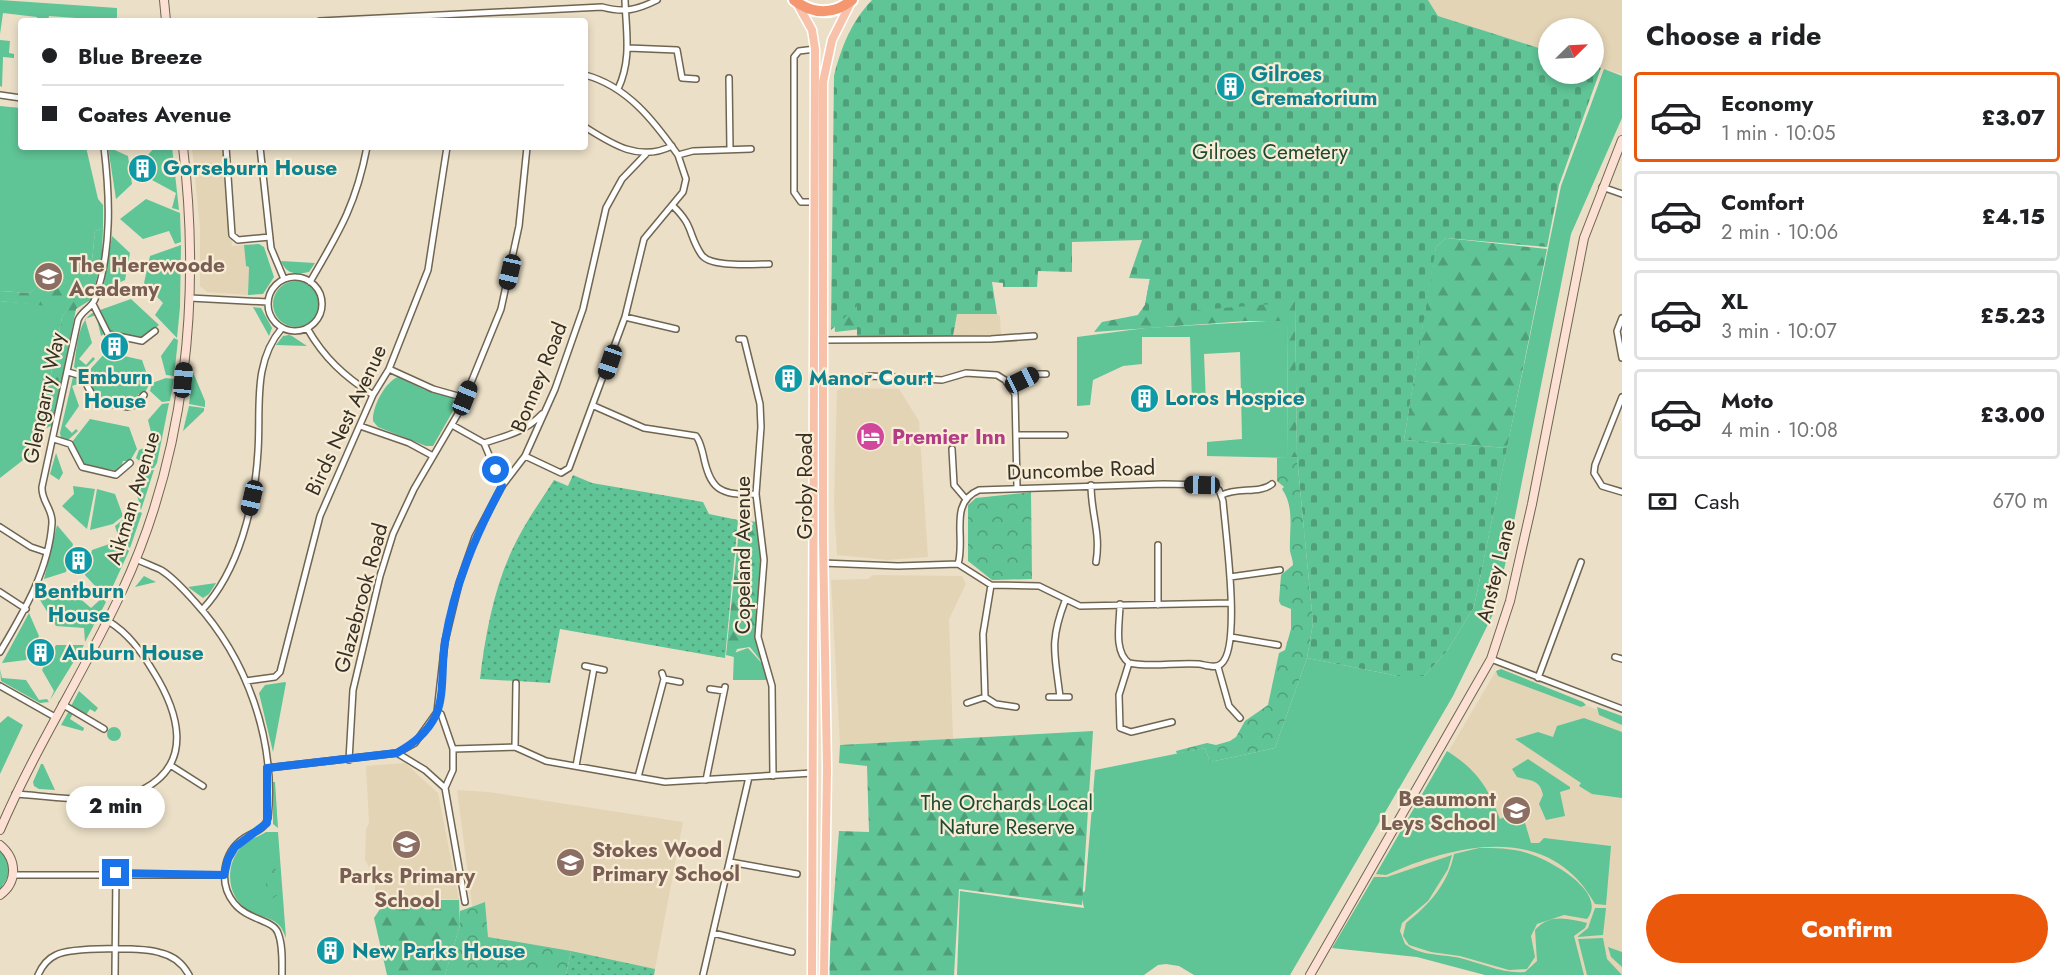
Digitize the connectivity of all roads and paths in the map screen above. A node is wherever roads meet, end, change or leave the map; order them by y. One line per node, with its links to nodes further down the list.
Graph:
1 (164, 0): 7 (main road)
2 (625, 0): 6 (street)
3 (657, 0): 6 (street)
4 (796, 1): 5 (highway); 10 (main road, Groby Road)
5 (852, 1): 50 (main road, Groby Road)
6 (625, 11): 8 (street); 9 (street)
7 (166, 18)
8 (417, 18)
9 (628, 48): 13 (street); 14 (street)
10 (815, 49): 33 (main road, Groby Road); 33 (street)
11 (588, 76): 14 (street)
12 (729, 78): 20 (street)
13 (696, 79)
14 (618, 89): 19 (street)
15 (0, 95): 16 (street)
16 (18, 98)
17 (588, 129): 29 (street)
18 (1622, 140): 31 (main road, Anstey Lane)
19 (672, 147): 29 (street); 30 (street)
20 (730, 149): 21 (street); 30 (street)
21 (751, 149)
22 (104, 150): 41 (street, Glengarry Way)
23 (183, 150): 39 (main road, Aikman Avenue)
24 (226, 150): 35 (street)
25 (260, 150): 35 (street)
26 (366, 150): 38 (street)
27 (447, 150): 52 (street, Birds Nest Avenue)
28 (527, 150): 60 (street, Glazebrook Road)
29 (646, 154): 62 (street, Bonney Road)
30 (678, 155): 34 (street)
31 (1602, 187): 32 (street); 106 (main road, Anstey Lane)
32 (1622, 194)
33 (813, 202): 90 (main road, Groby Road)
34 (673, 206): 36 (street); 42 (street)
35 (270, 237): 37 (street)
36 (769, 264)
37 (284, 279): 38 (street); 40 (street)
38 (310, 282): 45 (street)
39 (190, 298): 40 (street); 85 (main road, Aikman Avenue)
40 (268, 302): 44 (street)
41 (93, 304): 47 (street); 53 (street, Glengarry Way)
42 (625, 317): 46 (street); 61 (street)
43 (1622, 318): 51 (street)
44 (282, 328): 45 (street); 100 (street)
45 (307, 328): 58 (street)
46 (676, 328)
47 (155, 331)
48 (1034, 336): 50 (street)
49 (739, 339): 79 (street, Copeland Avenue)
50 (823, 340): 55 (main road, Groby Road)
51 (1622, 358)
52 (389, 369): 58 (street, Birds Nest Avenue); 60 (street)
53 (68, 372): 57 (street); 68 (street, Glengarry Way)
54 (1046, 374): 56 (street)
55 (823, 382): 56 (street); 86 (main road, Groby Road)
56 (1010, 386): 66 (street)
57 (144, 395)
58 (373, 395): 65 (street, Birds Nest Avenue)
59 (1622, 397): 63 (street)
60 (465, 398): 64 (street, Glazebrook Road)
61 (594, 406): 72 (street); 79 (street)
62 (545, 411): 69 (street); 72 (street, Bonney Road)
63 (1619, 413): 78 (street)
64 (452, 425): 69 (street); 71 (street, Glazebrook Road)
65 (360, 426): 71 (street); 114 (street, Birds Nest Avenue)
66 (1016, 435): 67 (street); 77 (street)
67 (1065, 435)
68 (54, 439): 73 (street); 84 (street, Glengarry Way)
69 (484, 443): 76 (street)
70 (952, 449): 81 (street)
71 (433, 456): 137 (street, Glazebrook Road)
72 (525, 456): 76 (street, Bonney Road)
73 (130, 463)
74 (1272, 484): 80 (street)
75 (1091, 485): 77 (street, Duncombe Road); 80 (street, Duncombe Road); 87 (street)
76 (502, 486): 129 (street, Bonney Road)
77 (1017, 487): 81 (street, Duncombe Road)
78 (1622, 492)
79 (756, 494): 142 (street, Copeland Avenue)
80 (1222, 495): 92 (street)
81 (965, 498): 89 (street)
82 (0, 527): 84 (street)
83 (1158, 545): 98 (street)
84 (46, 552): 99 (street, Glengarry Way)
85 (136, 559): 100 (street); 101 (main road, Aikman Avenue)
86 (824, 562): 89 (street); 90 (street); 167 (main road, Groby Road)
87 (1096, 562)
88 (1581, 562): 113 (street)
89 (958, 564): 93 (street)
90 (812, 567): 141 (main road, Groby Road)
91 (1280, 570): 92 (street)
92 (1230, 577): 96 (street)
93 (991, 585): 95 (street); 121 (street)
94 (0, 592): 99 (street)
95 (1065, 601): 97 (street); 122 (street)
96 (1231, 603): 98 (street); 102 (street)
97 (1120, 604): 98 (street); 108 (street)
98 (1158, 604)
99 (26, 609): 104 (street, Glengarry Way)
100 (202, 610): 114 (street)
101 (108, 621): 125 (main road, Aikman Avenue); 138 (street)
102 (1232, 637): 103 (street); 110 (street)
103 (1278, 645)
104 (0, 652)
105 (1615, 657): 107 (street)
106 (1491, 659): 113 (street); 168 (main road, Anstey Lane)
107 (1622, 659)
108 (1129, 663): 110 (street); 132 (street)
109 (585, 666): 111 (street)
110 (1218, 667): 131 (street)
111 (594, 668): 112 (street); 139 (street)
112 (604, 670)
113 (1538, 678): 128 (street)
114 (246, 681): 140 (street)
115 (680, 682): 143 (street)
116 (516, 683): 134 (street)
117 (0, 686): 119 (street)
118 (710, 689): 145 (street)
119 (7, 690): 120 (street); 130 (street)
120 (0, 697)
121 (985, 697): 126 (street); 127 (street)
122 (1059, 697): 123 (street); 124 (street)
123 (1069, 697)
124 (1049, 698)
125 (62, 703): 130 (main road, Aikman Avenue); 133 (street)
126 (967, 703)
127 (1016, 707)
128 (1622, 709)
129 (437, 712): 135 (street); 136 (street)
130 (55, 717): 148 (main road, Aikman Avenue)
131 (1240, 718)
132 (1172, 722)
133 (104, 729)
134 (515, 747): 135 (street); 139 (street)
135 (453, 749): 147 (street)
136 (397, 753): 137 (street); 147 (street)
137 (349, 760): 140 (street)
138 (170, 765): 146 (street); 148 (street)
139 (576, 766): 143 (street)
140 (267, 768): 155 (street)
141 (813, 773): 142 (street); 166 (main road, Groby Road)
142 (773, 776): 144 (street)
143 (638, 777): 145 (street)
144 (749, 777): 145 (street); 151 (street)
145 (706, 780)
146 (203, 786)
147 (445, 789): 157 (street)
148 (15, 794): 149 (main road, Aikman Avenue)
149 (0, 830)
150 (0, 845): 154 (main road)
151 (730, 862): 153 (street); 158 (street)
152 (116, 873): 154 (street); 155 (street); 159 (street)
153 (797, 874)
154 (14, 875): 156 (main road)
155 (224, 875): 164 (street)
156 (0, 895)
157 (465, 902)
158 (713, 933): 160 (street); 165 (street)
159 (116, 950): 161 (street); 162 (street); 163 (street)
160 (792, 952)
161 (38, 975)
162 (115, 975)
163 (189, 975)
164 (282, 975)
165 (703, 975)
166 (812, 975)
167 (824, 975)
168 (1310, 975)

